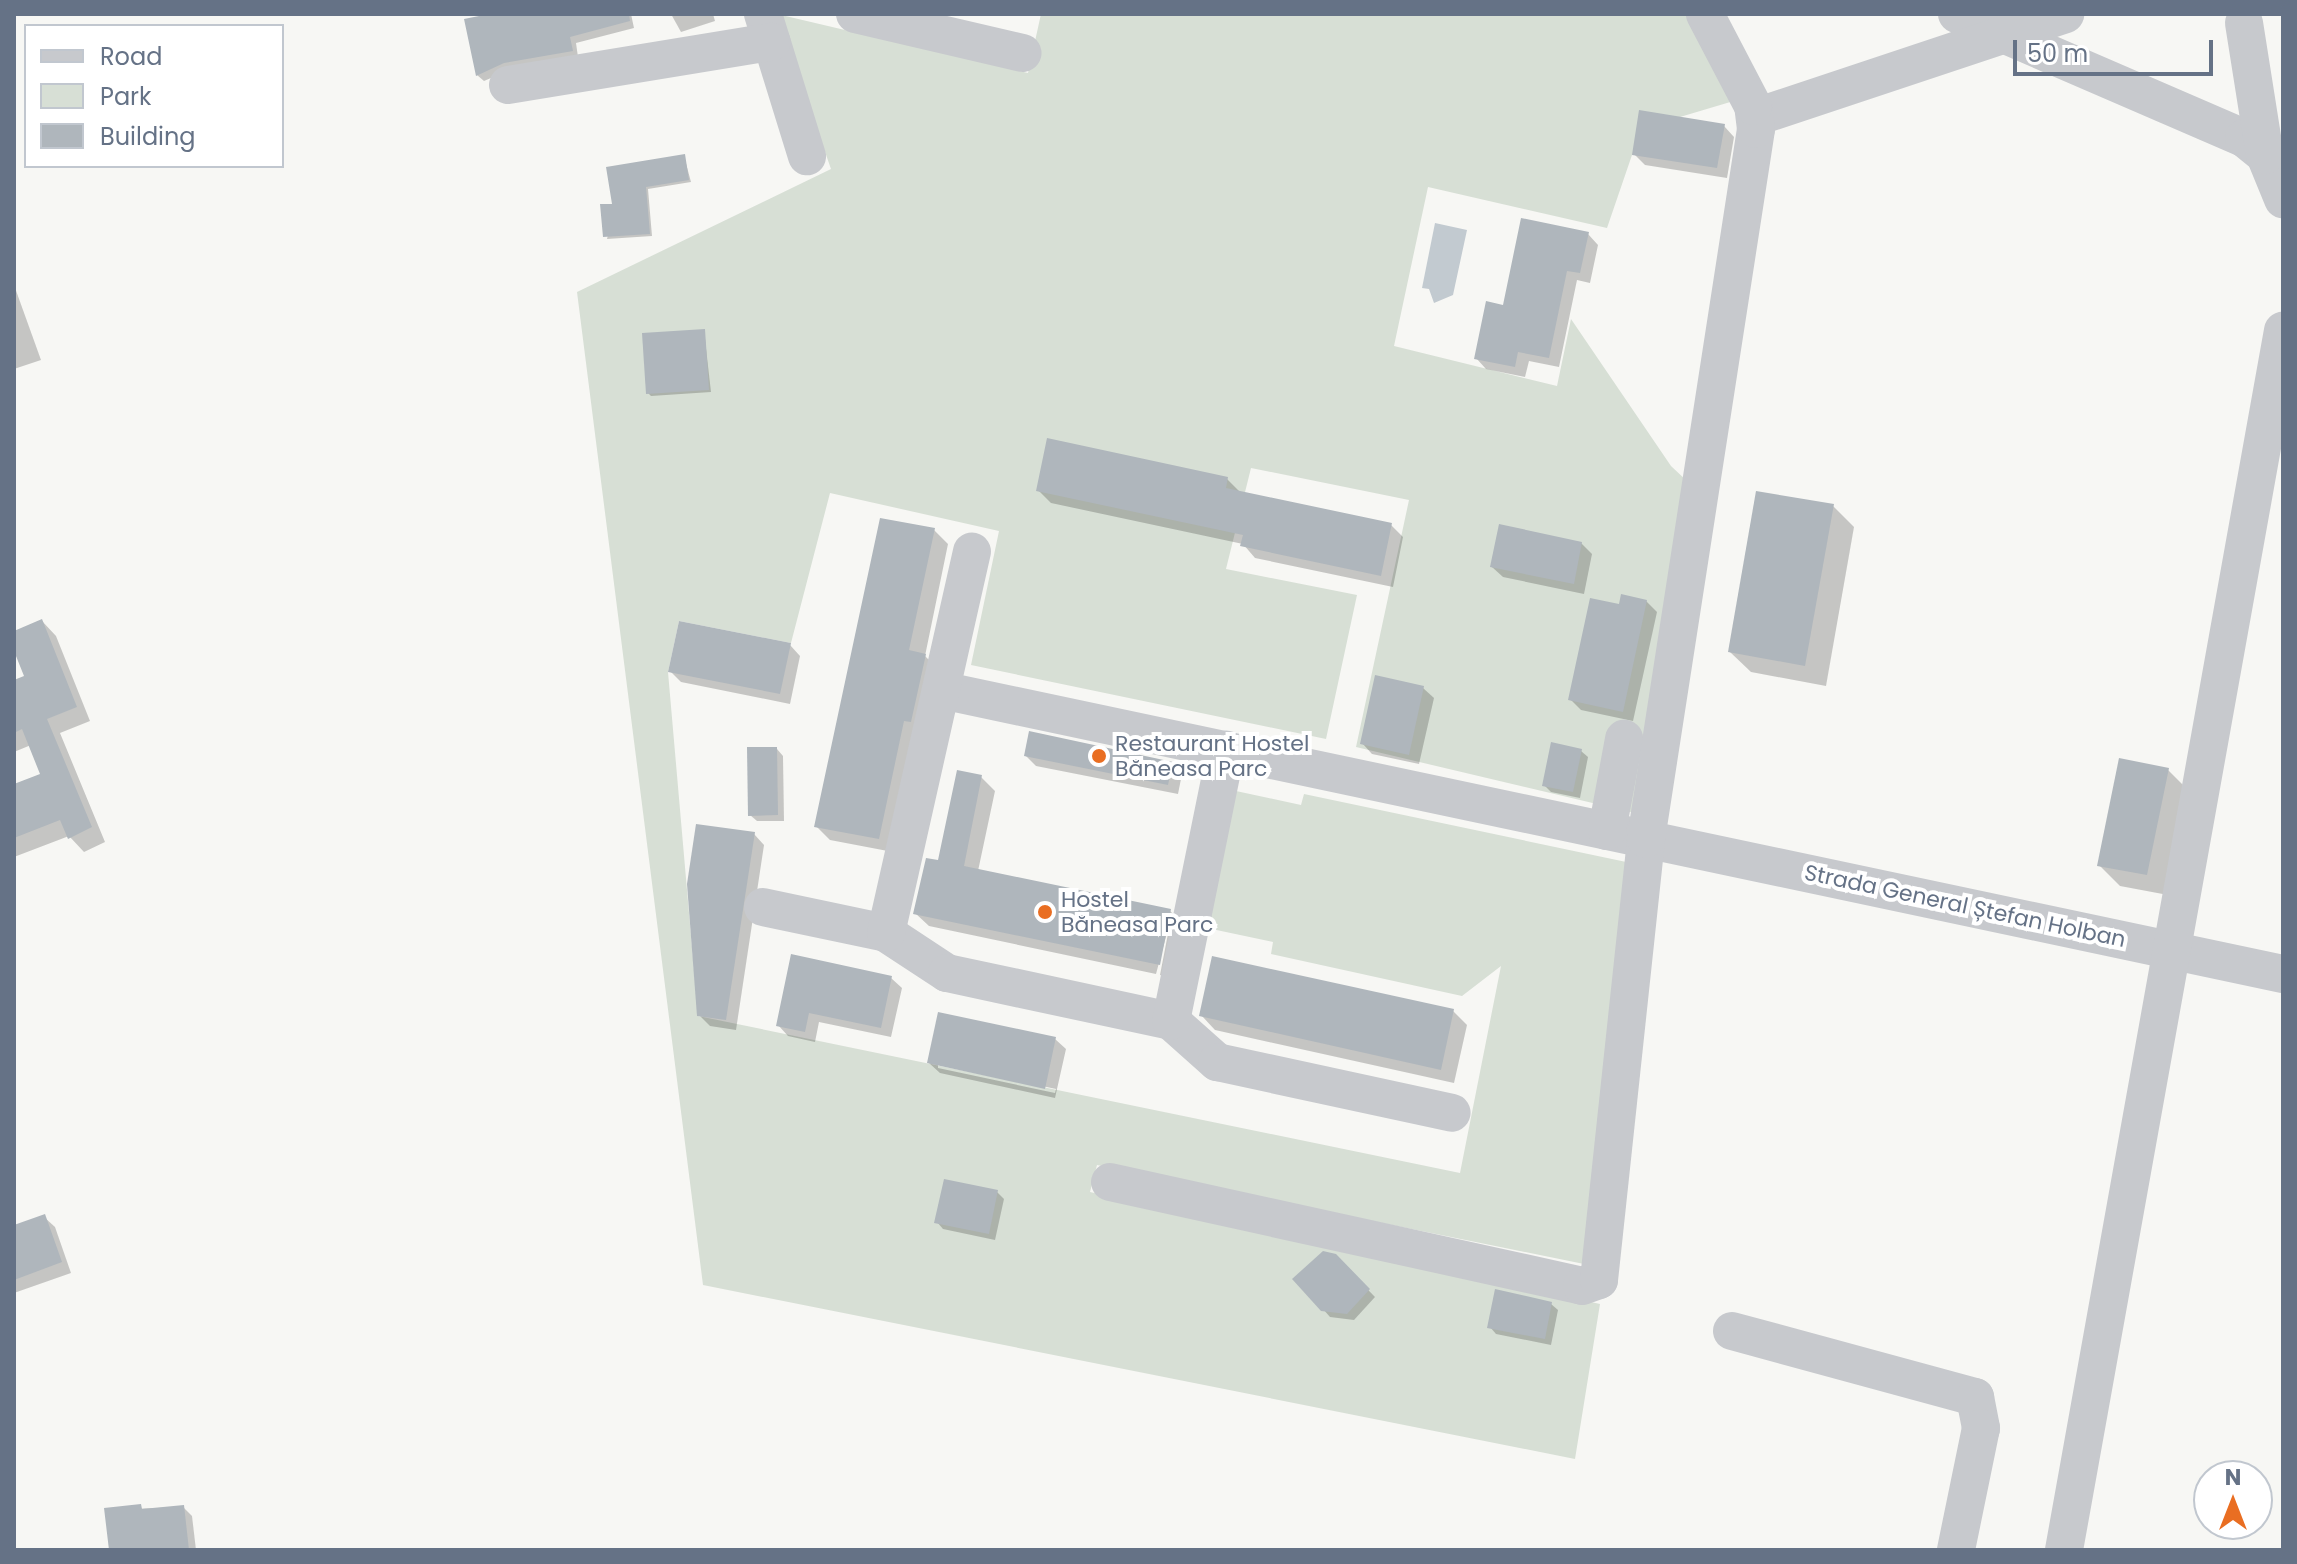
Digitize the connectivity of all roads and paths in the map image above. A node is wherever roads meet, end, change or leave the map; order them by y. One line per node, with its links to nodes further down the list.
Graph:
1 (1705, 14): 10 (street)
2 (1957, 14): 7 (street)
3 (2065, 14): 7 (street)
4 (878, 17): 8 (street)
5 (2244, 23): 11 (street)
6 (768, 28): 9 (street); 12 (street)
7 (2002, 33): 10 (street); 11 (street)
8 (1023, 53)
9 (508, 85)
10 (1756, 117): 20 (street)
11 (2265, 155): 13 (street)
12 (807, 156)
13 (2283, 199)
14 (2283, 331): 23 (street)
15 (972, 552): 16 (street)
16 (941, 690): 18 (street, Strada General Ștefan Holban); 22 (street)
17 (1624, 739): 19 (street)
18 (1226, 750): 19 (street, Strada General Ștefan Holban); 25 (street)
19 (1607, 831): 20 (street, Strada General Ștefan Holban)
20 (1646, 839): 23 (street, Strada General Ștefan Holban); 27 (street)
21 (763, 907): 22 (street)
22 (886, 933): 25 (street)
23 (2171, 950): 24 (street, Strada General Ștefan Holban); 30 (street)
24 (2283, 974)
25 (1171, 1021): 26 (street)
26 (1452, 1113)
27 (1110, 1182)
28 (1732, 1331): 29 (street)
29 (1956, 1550)
30 (2064, 1550)

